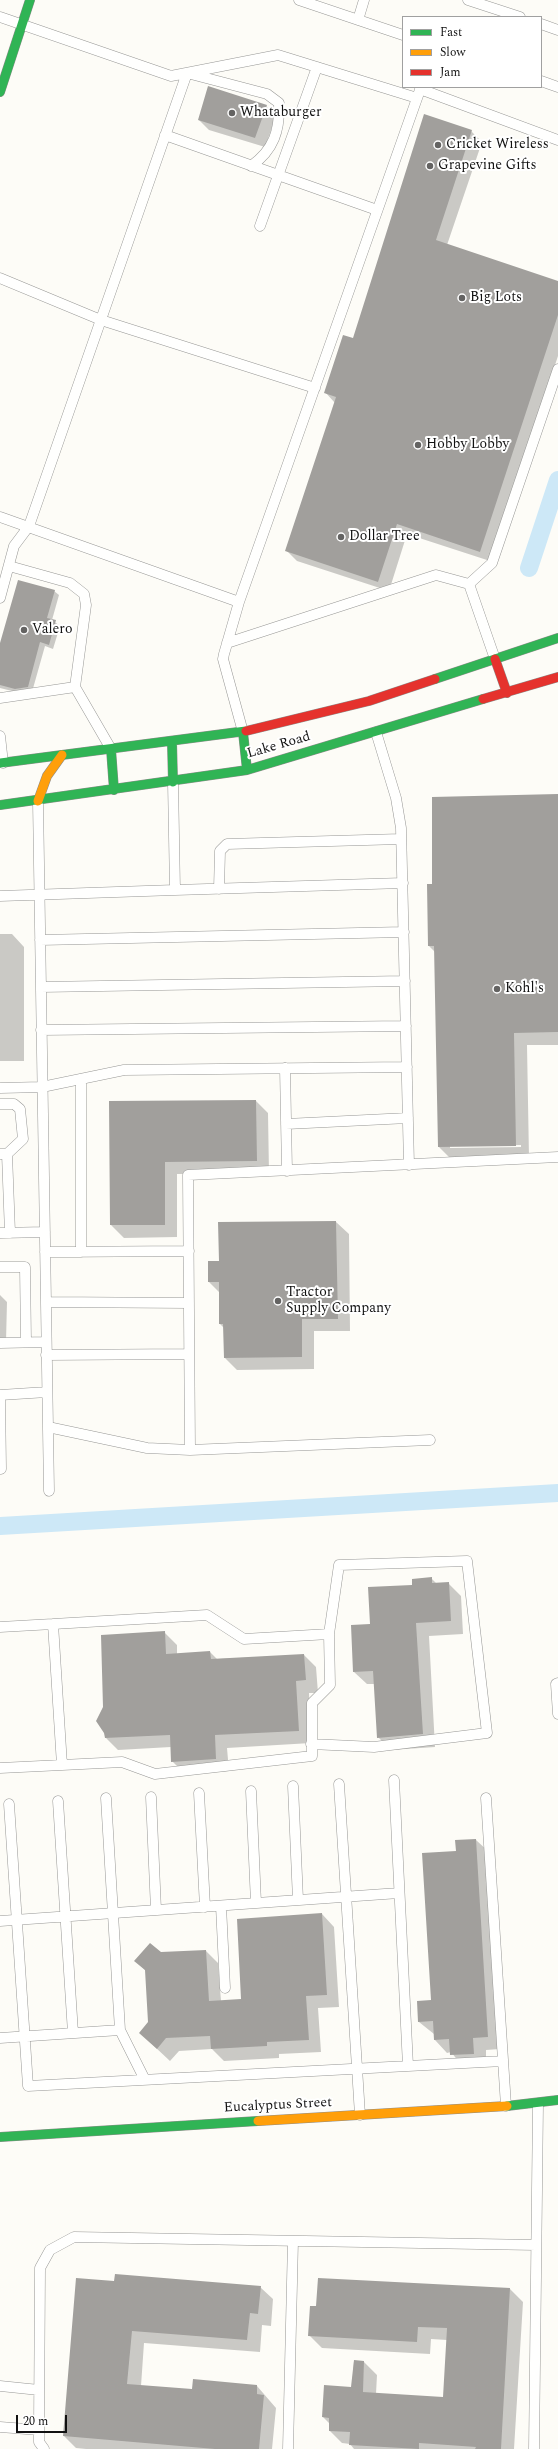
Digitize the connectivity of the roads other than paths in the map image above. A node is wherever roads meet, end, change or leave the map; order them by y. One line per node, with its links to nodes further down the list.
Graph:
1 (30, 0): 8 (street)
2 (299, 0): 7 (lane)
3 (364, 0): 7 (lane)
4 (468, 0): 5 (lane)
5 (517, 16)
6 (0, 17): 8 (lane)
7 (358, 20): 11 (lane)
8 (22, 24): 13 (lane); 19 (street)
9 (542, 24): 10 (lane)
10 (558, 30)
11 (402, 35)
12 (317, 67): 13 (lane); 15 (lane); 23 (lane)
13 (187, 73): 20 (lane); 22 (lane)
14 (542, 81): 16 (lane)
15 (402, 87)
16 (558, 87)
17 (406, 88): 18 (lane)
18 (419, 91): 21 (lane); 24 (lane)
19 (0, 92)
20 (165, 135): 22 (lane); 27 (lane)
21 (558, 140)
22 (251, 166): 23 (lane)
23 (278, 176): 24 (lane); 25 (lane)
24 (377, 210): 29 (lane)
25 (260, 226)
26 (0, 278): 27 (lane)
27 (101, 320): 29 (lane); 31 (lane)
28 (558, 369): 34 (lane)
29 (315, 388): 36 (lane)
30 (0, 517): 31 (lane)
31 (29, 526): 32 (lane); 36 (lane)
32 (9, 566): 33 (lane); 41 (lane)
33 (2, 581): 35 (lane)
34 (469, 584): 38 (lane); 39 (lane)
35 (0, 598)
36 (239, 602): 38 (lane)
37 (558, 638): 39 (street, Lake Road)
38 (227, 643): 45 (lane)
39 (495, 659): 42 (street); 45 (street, Lake Road)
40 (558, 677): 42 (street, Lake Road)
41 (75, 687): 43 (lane); 48 (lane)
42 (507, 693): 44 (street, Lake Road)
43 (0, 698)
44 (375, 728): 51 (street, Lake Road); 56 (lane)
45 (243, 732): 47 (street, Lake Road); 51 (street)
46 (0, 736): 50 (lane)
47 (172, 742): 48 (street, Lake Road); 52 (street)
48 (111, 749): 49 (street, Lake Road); 53 (street)
49 (62, 755): 50 (street, Lake Road); 54 (street)
50 (1, 763)
51 (247, 770): 52 (street, Lake Road)
52 (173, 782): 53 (street, Lake Road); 59 (lane)
53 (114, 790): 54 (street, Lake Road)
54 (38, 801): 55 (street, Lake Road); 60 (lane)
55 (0, 805)
56 (401, 839): 57 (lane); 58 (lane)
57 (402, 883): 58 (lane); 62 (lane)
58 (219, 889): 59 (lane)
59 (175, 890): 60 (lane)
60 (39, 894): 61 (lane); 63 (lane)
61 (0, 896)
62 (404, 932): 63 (lane); 64 (lane)
63 (40, 940): 65 (lane)
64 (405, 981): 65 (lane); 66 (lane)
65 (40, 987): 67 (lane)
66 (406, 1026): 67 (lane); 68 (lane)
67 (41, 1030): 71 (lane)
68 (407, 1067): 69 (lane); 74 (lane)
69 (285, 1068): 70 (lane); 75 (lane)
70 (81, 1079): 71 (lane); 85 (lane)
71 (42, 1087): 72 (lane); 81 (lane)
72 (0, 1088)
73 (0, 1104): 76 (lane)
74 (408, 1118): 75 (lane); 78 (lane)
75 (286, 1124): 79 (lane)
76 (4, 1154): 80 (lane)
77 (558, 1157): 78 (lane)
78 (409, 1165): 79 (lane)
79 (287, 1171): 83 (lane)
80 (4, 1200): 82 (lane)
81 (44, 1232): 82 (lane); 84 (lane)
82 (5, 1233)
83 (189, 1251): 85 (lane); 88 (lane)
84 (45, 1252): 85 (lane); 87 (lane)
85 (81, 1252)
86 (0, 1267): 89 (lane)
87 (46, 1302): 88 (lane); 90 (lane)
88 (189, 1303): 92 (lane)
89 (26, 1342): 90 (lane); 91 (lane)
90 (46, 1342): 93 (lane)
91 (0, 1343)
92 (189, 1354): 93 (lane); 98 (lane)
93 (46, 1355): 94 (lane)
94 (47, 1392): 95 (lane); 96 (lane)
95 (0, 1396): 99 (lane)
96 (48, 1427): 98 (lane); 100 (lane)
97 (430, 1440): 98 (lane)
98 (190, 1450)
99 (1, 1469)
100 (49, 1491)
101 (53, 1624): 102 (lane); 103 (lane); 107 (lane)
102 (0, 1627)
103 (329, 1634): 106 (lane); 106 (lane)
104 (558, 1683): 105 (lane)
105 (558, 1714)
106 (312, 1744): 107 (lane)
107 (62, 1765): 108 (lane)
108 (0, 1768)
109 (394, 1780): 119 (lane)
110 (339, 1784): 120 (lane)
111 (293, 1786): 121 (lane)
112 (251, 1791): 122 (lane)
113 (199, 1793): 124 (lane)
114 (151, 1797): 125 (lane)
115 (106, 1798): 126 (lane)
116 (486, 1798): 135 (lane)
117 (58, 1801): 127 (lane)
118 (9, 1804): 128 (lane)
119 (400, 1893): 120 (lane); 136 (lane)
120 (344, 1897): 121 (lane); 137 (lane)
121 (298, 1900): 122 (lane)
122 (256, 1903): 123 (lane)
123 (221, 1906): 124 (lane); 130 (lane)
124 (205, 1907): 125 (lane)
125 (156, 1910): 126 (lane)
126 (112, 1913): 127 (lane); 131 (lane)
127 (65, 1917): 128 (lane); 132 (lane)
128 (17, 1920): 129 (lane); 133 (lane)
129 (0, 1921)
130 (225, 1988)
131 (120, 2030): 132 (lane); 138 (lane)
132 (73, 2033): 133 (lane)
133 (25, 2036): 134 (lane); 138 (lane)
134 (0, 2038)
135 (503, 2061): 136 (lane); 141 (lane)
136 (408, 2066): 137 (lane)
137 (356, 2069): 138 (lane); 142 (lane)
138 (145, 2080)
139 (558, 2100): 140 (street, Eucalyptus Street)
140 (538, 2104): 141 (street, Eucalyptus Street); 145 (lane)
141 (506, 2106): 142 (street, Eucalyptus Street)
142 (360, 2115): 143 (street, Eucalyptus Street)
143 (0, 2137)
144 (293, 2241): 145 (lane); 147 (lane); 151 (lane)
145 (536, 2245): 152 (lane)
146 (0, 2386): 147 (lane)
147 (39, 2390): 149 (lane)
148 (0, 2426): 149 (lane)
149 (39, 2430): 150 (lane)
150 (44, 2449)
151 (288, 2449)
152 (534, 2449)

